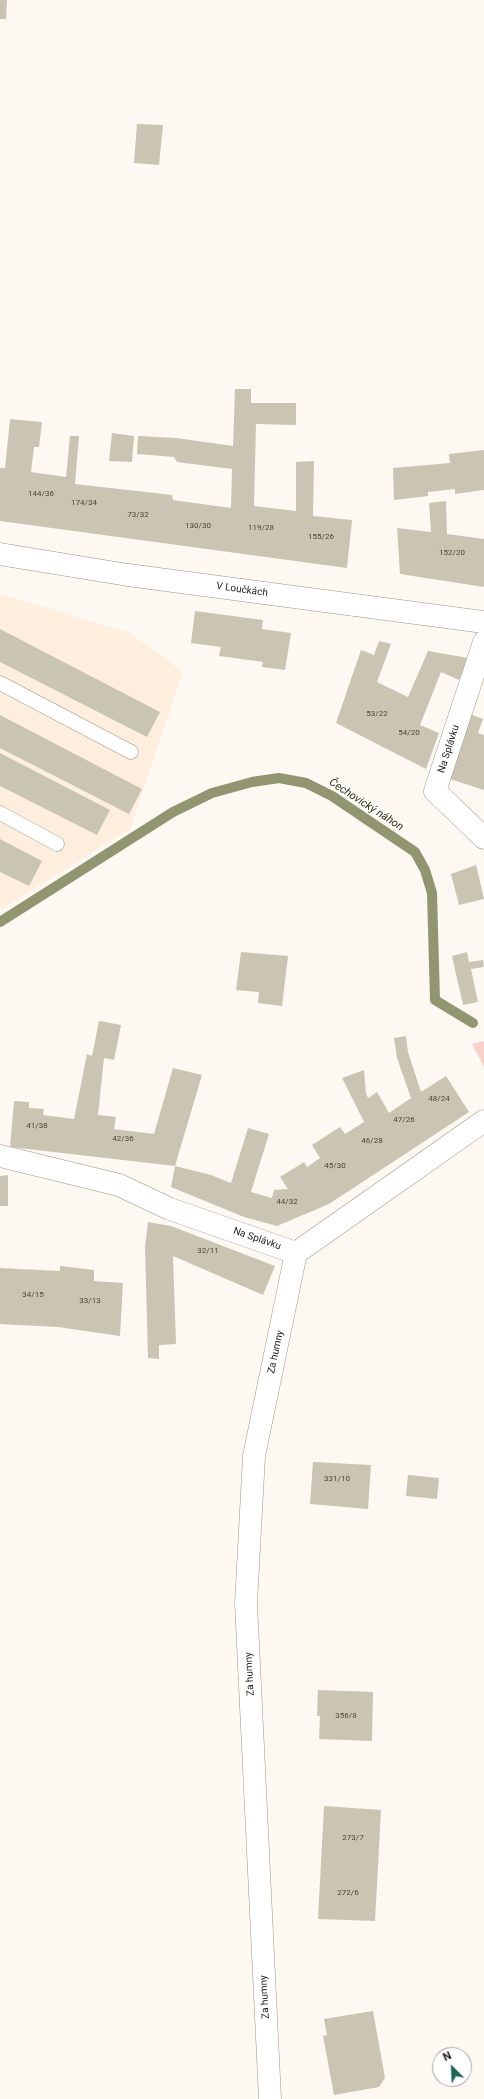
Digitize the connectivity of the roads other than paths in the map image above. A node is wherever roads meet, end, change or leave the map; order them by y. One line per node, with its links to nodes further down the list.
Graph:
1 (0, 554): 2 (street, V Loučkách)
2 (484, 622)
3 (484, 642): 7 (street, Na Splávku)
4 (0, 683): 5 (lane)
5 (131, 752)
6 (0, 813): 8 (lane)
7 (484, 838)
8 (57, 844)
9 (484, 1121): 11 (street)
10 (0, 1156): 11 (street, Na Splávku)
11 (296, 1253): 12 (street, Za humny)
12 (270, 2099)

